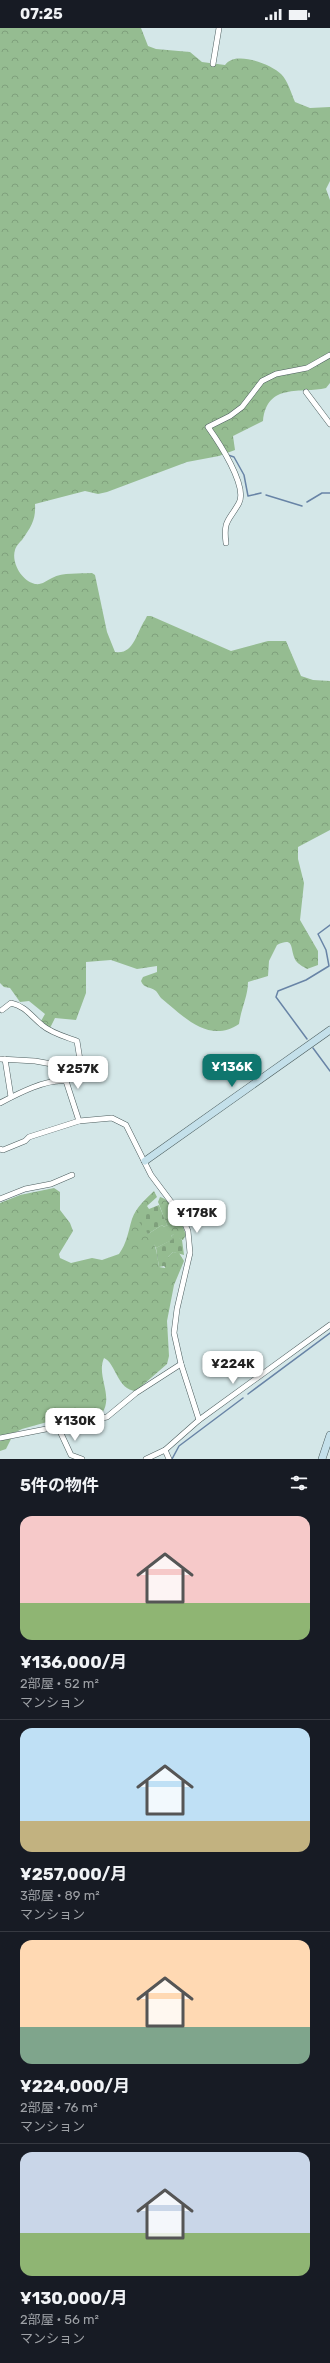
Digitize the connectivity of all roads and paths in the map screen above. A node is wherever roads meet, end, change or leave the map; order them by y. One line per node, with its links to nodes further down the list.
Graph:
1 (219, 28): 2 (street)
2 (213, 64)
3 (330, 355): 6 (street)
4 (306, 392): 5 (street)
5 (330, 424)
6 (226, 543)
7 (2, 1010): 10 (street)
8 (330, 1030): 16 (street)
9 (3, 1059): 10 (street); 12 (street)
10 (74, 1068): 11 (street)
11 (66, 1081): 12 (street); 14 (street)
12 (11, 1097): 13 (street)
13 (0, 1103)
14 (78, 1121): 15 (street); 16 (street)
15 (0, 1149)
16 (145, 1161): 20 (street)
17 (72, 1175): 18 (street)
18 (0, 1199)
19 (330, 1325): 21 (street)
20 (181, 1364): 21 (street); 22 (street)
21 (199, 1420): 25 (street)
22 (58, 1427): 24 (street); 26 (street)
23 (330, 1435): 29 (street)
24 (0, 1438)
25 (165, 1450): 27 (street); 28 (street)
26 (82, 1459)
27 (146, 1459)
28 (169, 1459)
29 (322, 1459)

